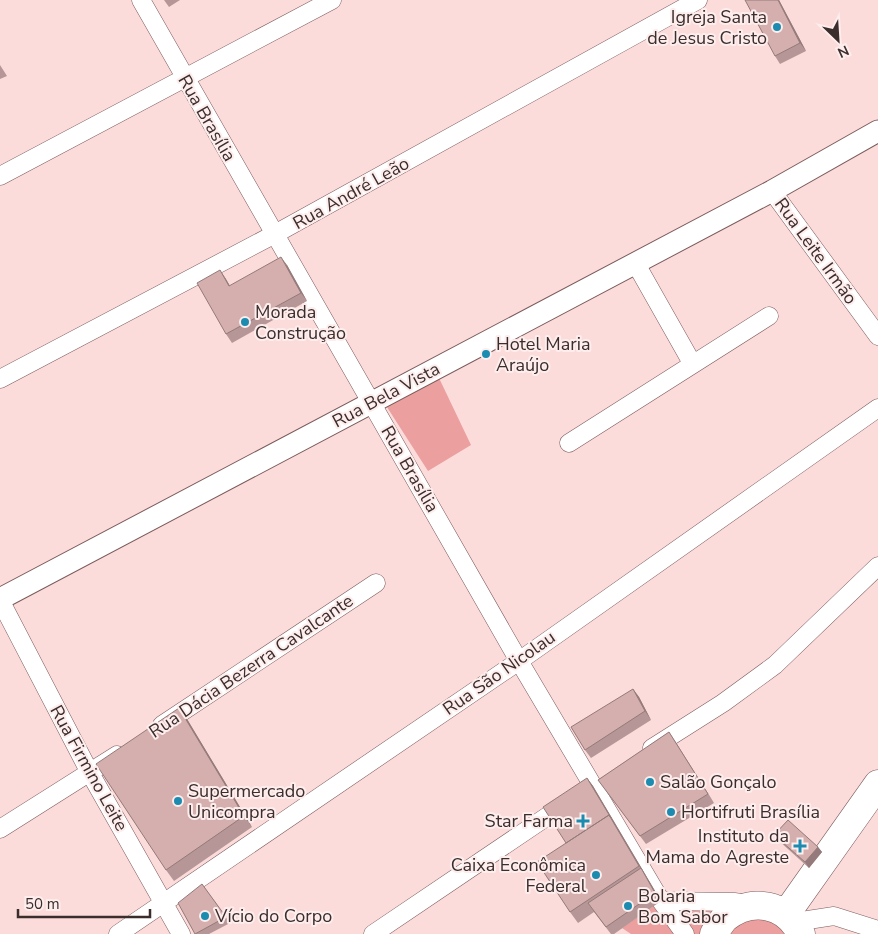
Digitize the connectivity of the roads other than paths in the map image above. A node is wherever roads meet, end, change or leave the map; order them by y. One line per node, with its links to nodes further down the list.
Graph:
1 (141, 0): 4 (street, Rua Brasília)
2 (332, 0): 4 (street)
3 (698, 0): 8 (street, Rua André Leão)
4 (184, 78): 6 (street); 8 (street, Rua Brasília)
5 (878, 131): 7 (street, Rua Bela Vista)
6 (0, 176)
7 (772, 192): 9 (street, Rua Bela Vista); 11 (street, Rua Leite Irmão)
8 (275, 234): 13 (street, Rua André Leão); 14 (street, Rua Brasília)
9 (636, 264): 12 (street); 14 (street, Rua Bela Vista)
10 (769, 316): 12 (street)
11 (878, 336)
12 (692, 364): 16 (street)
13 (0, 380)
14 (372, 402): 19 (street, Rua Bela Vista); 20 (street, Rua Brasília)
15 (878, 408): 20 (street, Rua São Nicolau)
16 (569, 443)
17 (878, 566): 23 (street)
18 (376, 582): 21 (street, Rua Dácia Bezerra Cavalcante)
19 (0, 600): 24 (street, Rua Firmino Leite)
20 (518, 661): 27 (street, Rua Brasília); 30 (street, Rua São Nicolau)
21 (147, 735)
22 (131, 746): 24 (street, Rua Dácia Bezerra Cavalcante)
23 (641, 755)
24 (90, 773): 28 (street, Rua Dácia Bezerra Cavalcante); 30 (street, Rua Firmino Leite)
25 (608, 776): 27 (street)
26 (878, 784): 29 (main road)
27 (593, 786): 32 (street, Rua Brasília); 38 (street)
28 (0, 829)
29 (805, 886): 33 (street); 34 (main road)
30 (164, 902): 36 (street, Rua São Nicolau); 37 (street, Rua Firmino Leite)
31 (760, 905): 32 (street); 34 (main road); 40 (main road)
32 (654, 906): 39 (street, Rua Brasília)
33 (834, 916): 34 (street); 35 (street)
34 (794, 923)
35 (878, 930)
36 (118, 934)
37 (181, 934)
38 (373, 934)
39 (684, 934)
40 (714, 934)

